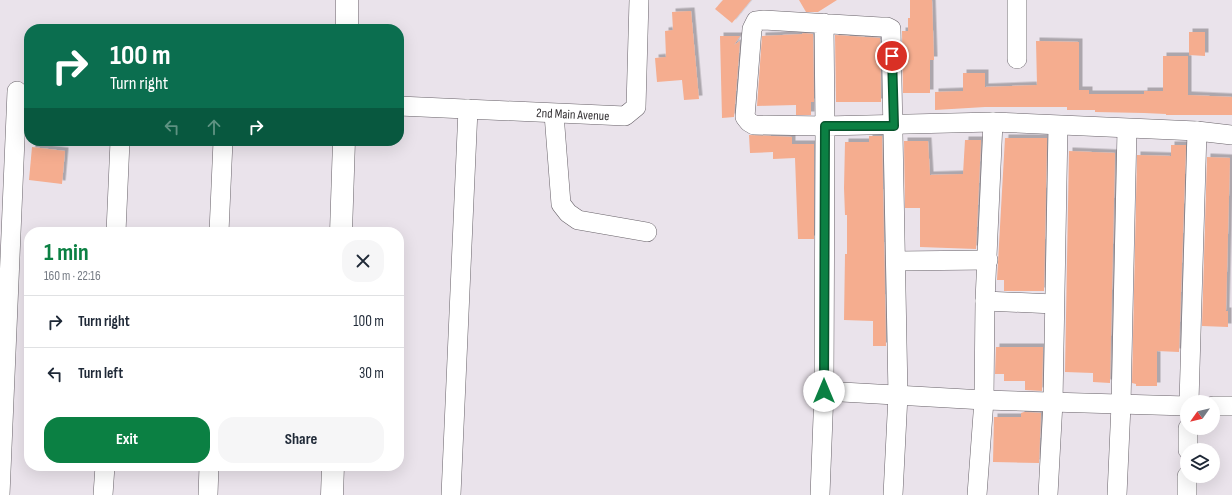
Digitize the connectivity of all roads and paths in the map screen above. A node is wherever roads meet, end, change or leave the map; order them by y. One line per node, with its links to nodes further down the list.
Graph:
1 (347, 0): 5 (street)
2 (639, 0): 10 (street, 2nd Main Avenue)
3 (1017, 0): 6 (street)
4 (824, 23): 12 (street); 12 (street); 13 (street)
5 (347, 24)
6 (1017, 59)
7 (15, 91): 42 (street)
8 (404, 106): 9 (street, 2nd Main Avenue)
9 (468, 109): 10 (street, 2nd Main Avenue); 46 (street)
10 (554, 114): 24 (street)
11 (993, 122): 13 (street); 14 (street); 25 (street)
12 (825, 126): 13 (street); 29 (street)
13 (894, 126): 26 (street)
14 (1058, 126): 15 (street); 28 (street)
15 (1127, 129): 16 (street); 34 (street)
16 (1197, 131): 17 (street); 30 (street)
17 (1232, 135)
18 (120, 146): 21 (street)
19 (222, 146): 22 (street)
20 (344, 146): 23 (street)
21 (116, 227)
22 (219, 227)
23 (341, 227)
24 (647, 232)
25 (988, 260): 26 (street); 27 (street)
26 (896, 261): 31 (street)
27 (985, 300): 28 (street); 32 (street)
28 (1054, 304): 33 (street)
29 (824, 391): 31 (street); 47 (street)
30 (1189, 395)
31 (898, 396): 32 (street); 48 (street)
32 (984, 400): 33 (street); 49 (street)
33 (1053, 402): 34 (street); 50 (street)
34 (1121, 405): 35 (street); 51 (street)
35 (1180, 406)
36 (1220, 406): 37 (street)
37 (1232, 406)
38 (105, 471): 43 (street)
39 (209, 471): 44 (street)
40 (333, 471): 45 (street)
41 (1188, 483): 52 (street)
42 (0, 495)
43 (103, 495)
44 (208, 495)
45 (332, 495)
46 (450, 495)
47 (820, 495)
48 (894, 495)
49 (977, 495)
50 (1048, 495)
51 (1117, 495)
52 (1187, 495)

